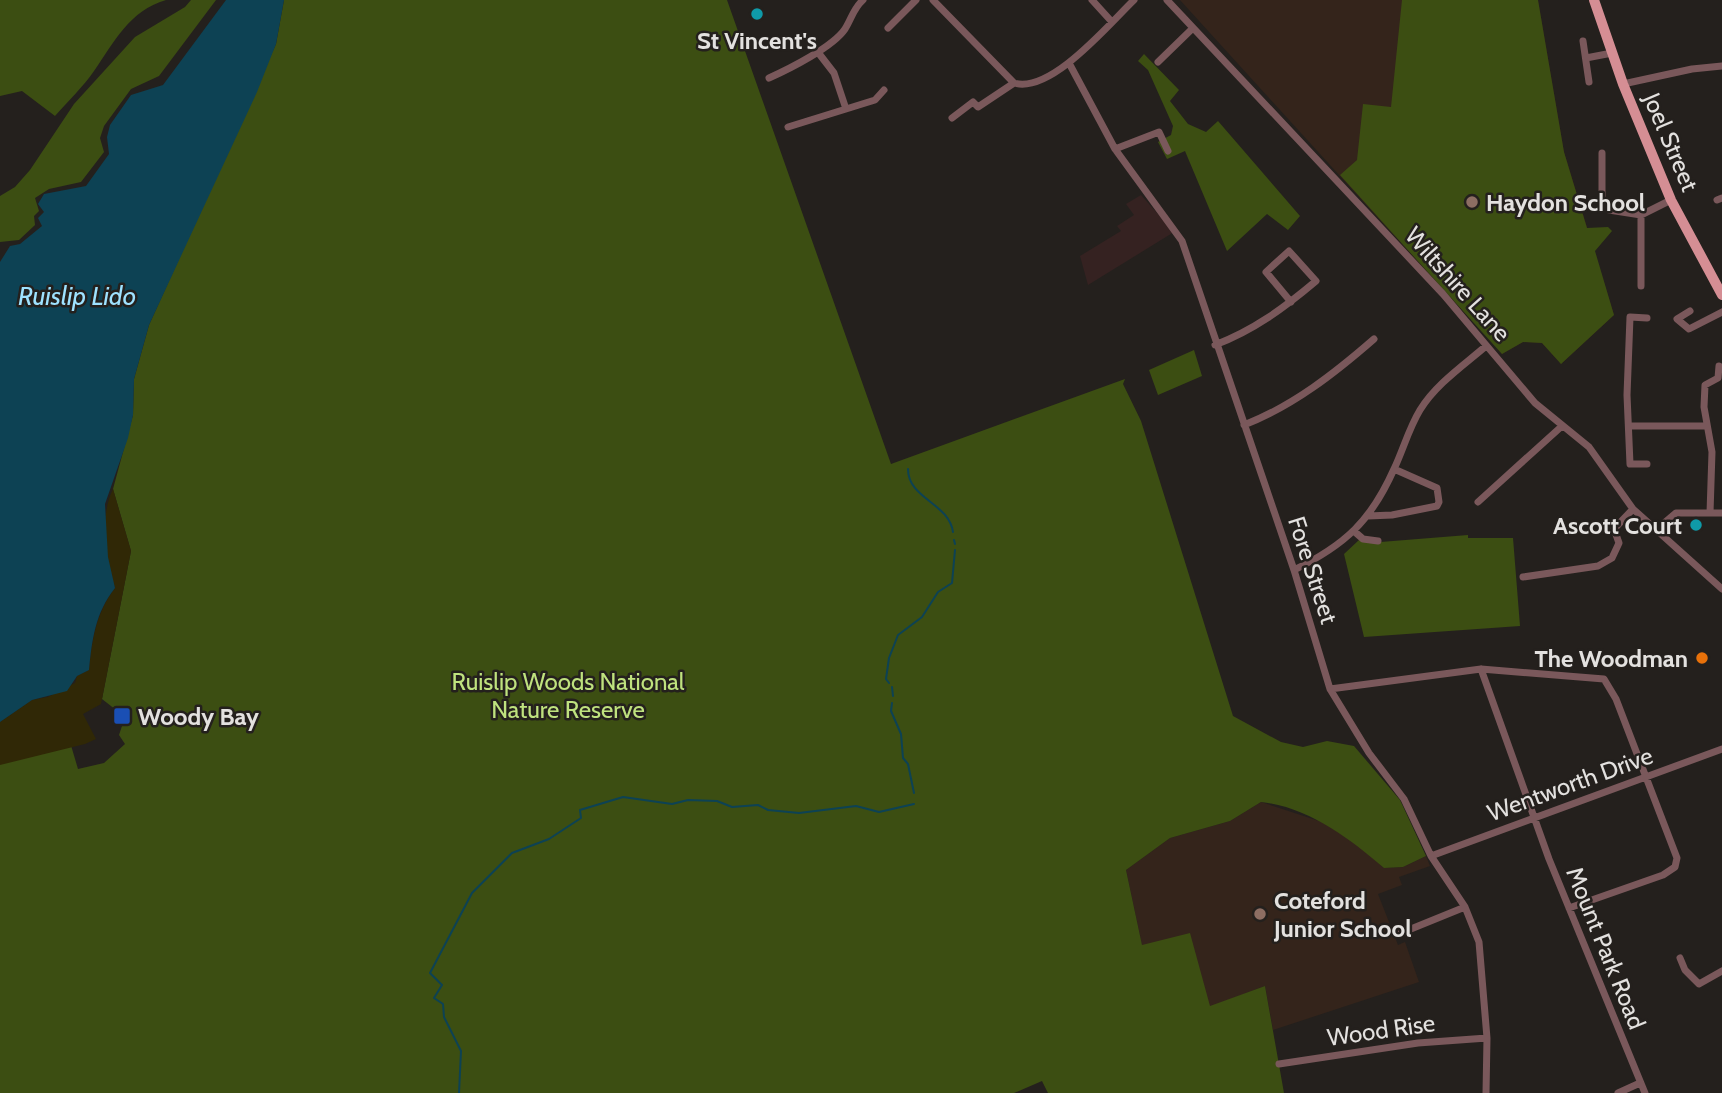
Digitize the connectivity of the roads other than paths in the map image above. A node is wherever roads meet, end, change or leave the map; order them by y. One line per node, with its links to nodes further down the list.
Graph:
1 (863, 0): 12 (street)
2 (916, 0): 10 (street)
3 (933, 0): 20 (street)
4 (1092, 0): 8 (street)
5 (1134, 0): 8 (street)
6 (1167, 0): 9 (street, Wiltshire Lane)
7 (1594, 0): 13 (main road, Joel Street)
8 (1112, 22): 16 (street)
9 (1192, 27): 15 (street); 39 (street, Wiltshire Lane)
10 (888, 28)
11 (1583, 41): 14 (street)
12 (817, 51): 18 (street); 23 (street)
13 (1612, 53): 14 (street); 21 (main road, Joel Street)
14 (1586, 58): 19 (street)
15 (1158, 62)
16 (1069, 63): 20 (street); 26 (street, Fore Street)
17 (1722, 66): 21 (street)
18 (769, 78)
19 (1589, 82)
20 (1014, 83): 24 (street)
21 (1623, 84): 29 (main road, Joel Street)
22 (884, 90): 23 (street)
23 (846, 108): 25 (street)
24 (952, 118)
25 (788, 127)
26 (1115, 149): 27 (street); 38 (street, Fore Street)
27 (1168, 151)
28 (1602, 153): 30 (street)
29 (1671, 200): 30 (street); 32 (main road, Joel Street)
30 (1641, 215): 31 (street)
31 (1641, 286)
32 (1722, 295)
33 (1291, 302): 33 (street); 38 (street)
34 (1690, 311): 35 (street)
35 (1722, 312)
36 (1647, 318): 43 (street)
37 (1374, 339): 41 (street)
38 (1215, 345): 41 (street, Fore Street)
39 (1486, 346): 42 (street, Wiltshire Lane); 46 (street)
40 (1718, 366): 44 (street)
41 (1244, 425): 55 (street, Fore Street)
42 (1562, 426): 47 (street); 48 (street, Wiltshire Lane)
43 (1630, 426): 44 (street); 45 (street)
44 (1707, 426): 49 (street)
45 (1647, 464)
46 (1394, 469): 51 (street); 51 (street)
47 (1478, 502)
48 (1633, 509): 52 (street, Wiltshire Lane); 56 (street)
49 (1710, 513): 50 (street); 52 (street)
50 (1722, 513)
51 (1368, 516): 53 (street)
52 (1656, 530): 57 (street, Wiltshire Lane)
53 (1354, 532): 54 (street); 55 (street)
54 (1378, 541)
55 (1294, 570): 59 (street, Fore Street)
56 (1523, 577)
57 (1722, 589)
58 (1481, 669): 59 (street); 61 (street); 62 (street, Mount Park Road)
59 (1330, 690): 63 (street, Fore Street)
60 (1722, 749): 61 (street, Wentworth Drive)
61 (1644, 777): 62 (street, Wentworth Drive); 65 (street)
62 (1533, 818): 63 (street, Wentworth Drive); 65 (street, Mount Park Road)
63 (1431, 856): 64 (street, Fore Street)
64 (1465, 907): 66 (street); 69 (street, Fore Street)
65 (1569, 908): 71 (street, Mount Park Road)
66 (1401, 933)
67 (1680, 958): 68 (street)
68 (1722, 971)
69 (1487, 1038): 70 (street, Wood Rise); 72 (street, Fore Street)
70 (1279, 1064)
71 (1640, 1083): 73 (street); 74 (street, Mount Park Road)
72 (1486, 1093)
73 (1618, 1093)
74 (1644, 1093)

